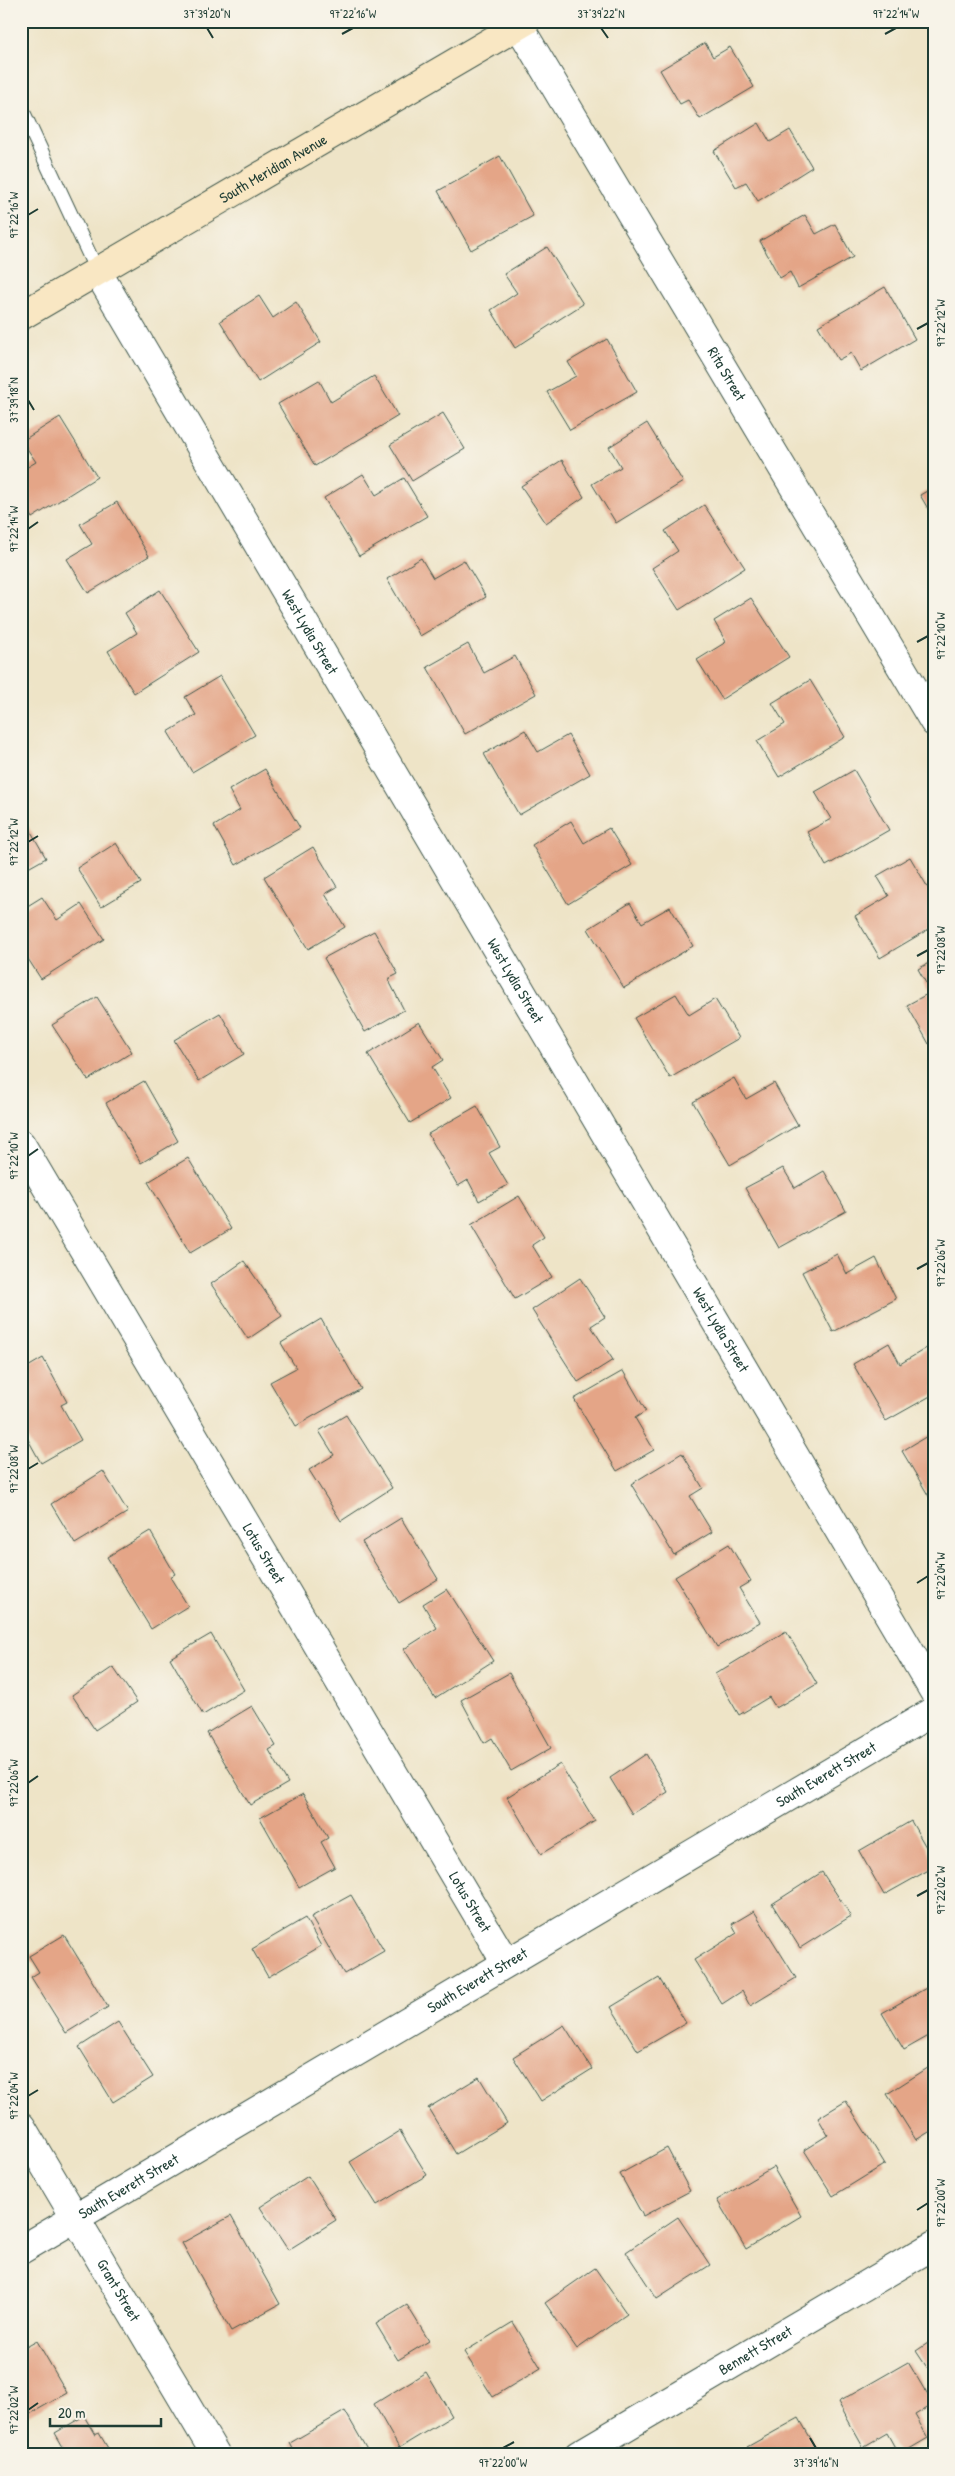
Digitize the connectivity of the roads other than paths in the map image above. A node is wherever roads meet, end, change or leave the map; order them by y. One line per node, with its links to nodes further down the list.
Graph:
1 (520, 23): 3 (main road, South Meridian Avenue); 5 (street, Rita Street)
2 (21, 108): 3 (lane)
3 (96, 271): 4 (main road, South Meridian Avenue); 7 (street, West Lydia Street)
4 (21, 316)
5 (934, 722)
6 (21, 1144): 9 (street, Lotus Street)
7 (934, 1692)
8 (934, 1710): 9 (street, South Everett Street)
9 (506, 1963): 11 (street, South Everett Street)
10 (21, 2126): 11 (street, Grant Street)
11 (76, 2218): 13 (street, South Everett Street); 14 (street, Grant Street)
12 (934, 2245): 15 (street, Bennett Street)
13 (21, 2250)
14 (216, 2455)
15 (578, 2455)

